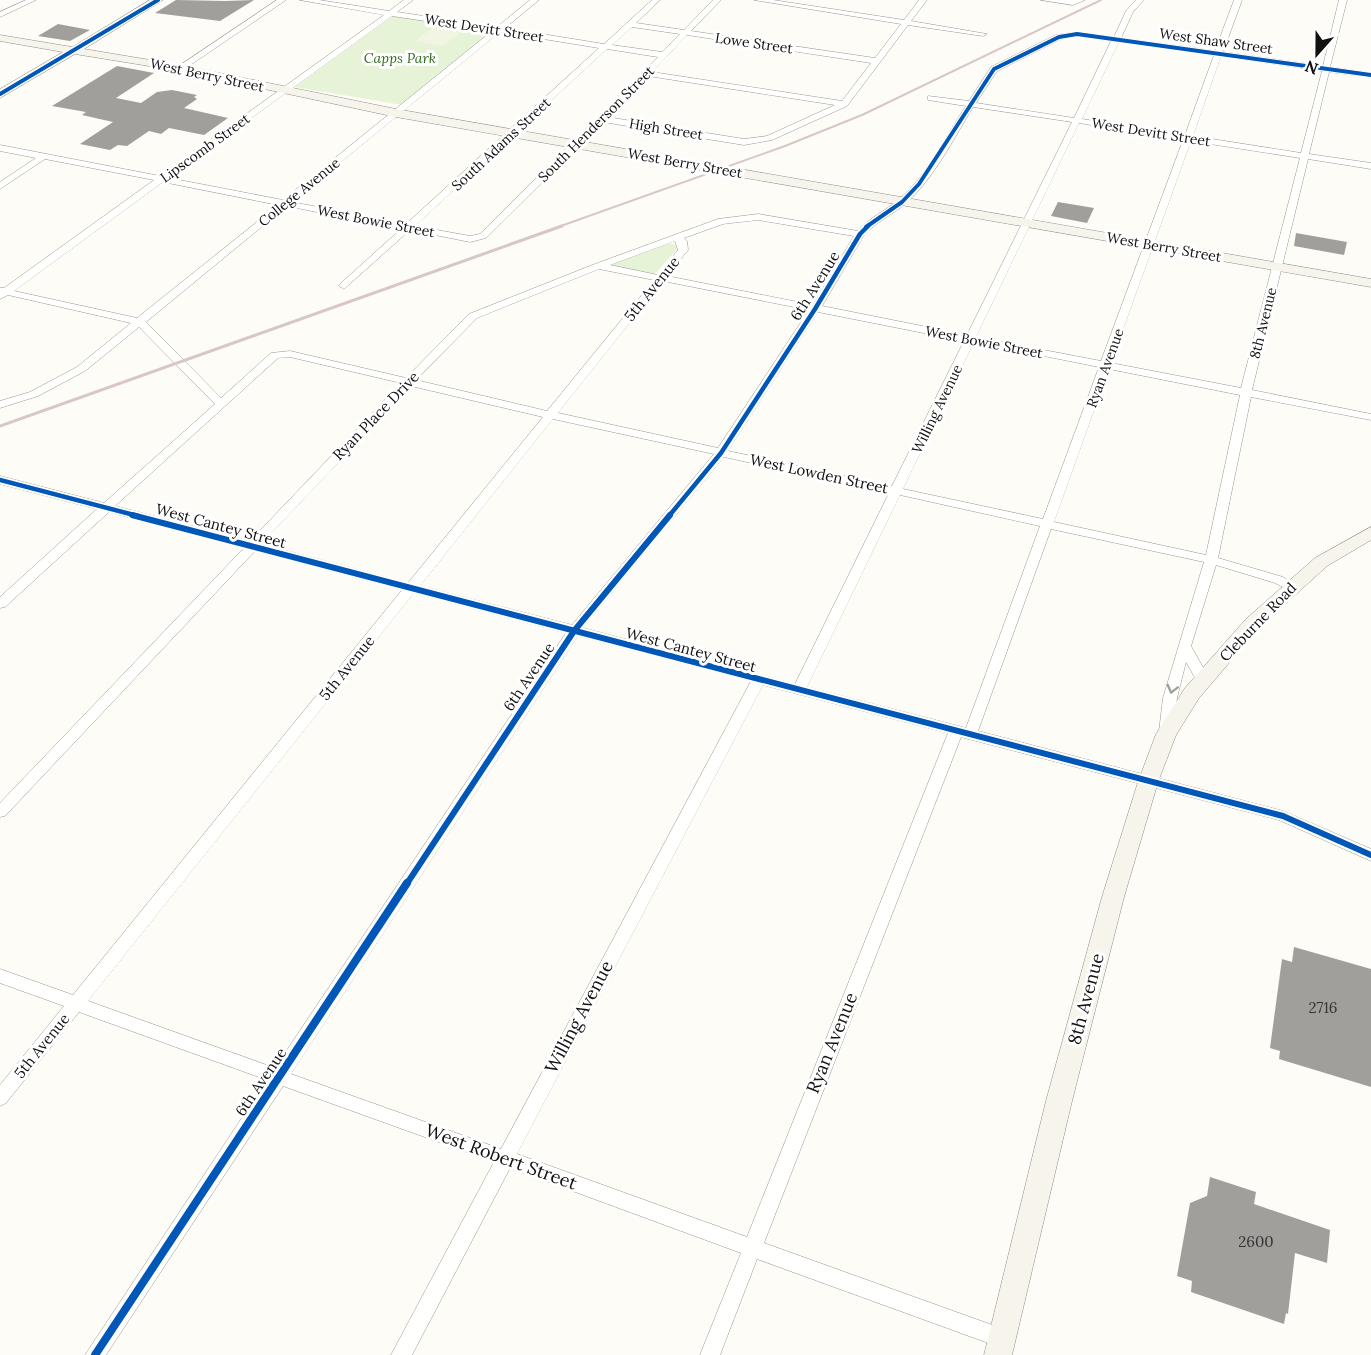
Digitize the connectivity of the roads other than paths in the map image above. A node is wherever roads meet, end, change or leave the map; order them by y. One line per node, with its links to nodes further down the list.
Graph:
1 (32, 0): 17 (street)
2 (158, 0): 27 (main road)
3 (282, 0): 31 (street)
4 (304, 0): 16 (street, West Devitt Street)
5 (409, 0): 16 (street, Lipscomb Street)
6 (536, 0): 20 (street, College Avenue)
7 (656, 0): 19 (street, South Adams Street)
8 (717, 0): 21 (street, South Henderson Street)
9 (758, 0): 18 (street)
10 (923, 0): 18 (street)
11 (1045, 0): 15 (street)
12 (1140, 0): 25 (street, Willing Avenue)
13 (1238, 0): 28 (street, Ryan Avenue)
14 (1342, 0): 32 (street, 8th Avenue)
15 (1077, 2)
16 (391, 13): 20 (street, West Devitt Street); 35 (street, Lipscomb Street)
17 (0, 15)
18 (907, 21): 22 (street); 30 (street)
19 (630, 24): 21 (street, Lowe Street); 26 (street, South Adams Street)
20 (500, 30): 26 (street, West Devitt Street); 40 (street, College Avenue)
21 (685, 33): 29 (street, South Henderson Street); 30 (street, Lowe Street)
22 (983, 34)
23 (1059, 37): 25 (street, West Shaw Street); 39 (street, 6th Avenue)
24 (0, 38): 27 (main road, West Berry Street)
25 (1116, 39): 28 (street, West Shaw Street); 42 (street, Willing Avenue)
26 (606, 46): 29 (street, West Devitt Street); 43 (street, South Adams Street)
27 (74, 50): 31 (main road, West Berry Street); 36 (main road)
28 (1218, 53): 32 (street, West Shaw Street); 44 (street, Ryan Avenue)
29 (663, 55): 33 (street, South Henderson Street)
30 (877, 61): 38 (street)
31 (180, 68): 35 (main road, West Berry Street)
32 (1326, 68): 34 (street, West Shaw Street); 47 (street, 8th Avenue)
33 (646, 73): 38 (street); 41 (street, South Henderson Street)
34 (1371, 75)
35 (283, 91): 40 (main road, West Berry Street); 50 (street, Lipscomb Street)
36 (0, 94)
37 (931, 98): 39 (street, West Devitt Street)
38 (844, 104): 41 (street, High Street)
39 (972, 104): 42 (street, West Devitt Street); 52 (street, 6th Avenue)
40 (396, 112): 43 (main road, West Berry Street); 53 (street, College Avenue)
41 (601, 118): 45 (street, South Henderson Street)
42 (1076, 120): 44 (street, West Devitt Street); 54 (street, Willing Avenue)
43 (513, 133): 45 (main road, West Berry Street); 55 (street, South Adams Street)
44 (1188, 138): 47 (street, West Devitt Street); 59 (street, Ryan Avenue)
45 (576, 144): 52 (main road, West Berry Street); 58 (street, South Henderson Street)
46 (0, 148): 48 (street, West Bowie Street)
47 (1304, 156): 49 (street, West Devitt Street); 61 (street, 8th Avenue)
48 (44, 157): 50 (street, West Bowie Street); 51 (street)
49 (1371, 166)
50 (162, 180): 53 (street, West Bowie Street); 65 (street, Lipscomb Street)
51 (0, 186)
52 (902, 202): 54 (main road, West Berry Street); 56 (street, 6th Avenue)
53 (284, 203): 55 (street, West Bowie Street); 67 (street, College Avenue)
54 (1028, 224): 59 (main road, West Berry Street); 68 (street, Willing Avenue)
55 (410, 228): 58 (street, West Bowie Street); 64 (street, South Adams Street)
56 (860, 234): 57 (street, Ryan Place Drive); 66 (street, 6th Avenue)
57 (675, 237): 60 (street, Ryan Place Drive); 62 (street, 5th Avenue)
58 (470, 239)
59 (1150, 245): 61 (main road, West Berry Street); 69 (street, Ryan Avenue)
60 (598, 266): 62 (street, West Bowie Street); 70 (street, Ryan Place Drive)
61 (1277, 267): 63 (main road, West Berry Street); 71 (street, 8th Avenue)
62 (660, 279): 66 (street, West Bowie Street); 74 (street, 5th Avenue)
63 (1371, 283)
64 (344, 286)
65 (2, 293): 67 (street)
66 (815, 309): 68 (street, West Bowie Street); 76 (street, 6th Avenue)
67 (140, 322): 72 (street); 73 (street, College Avenue)
68 (971, 339): 69 (street, West Bowie Street); 78 (street, Willing Avenue)
69 (1106, 365): 71 (street, West Bowie Street); 80 (street, Ryan Avenue)
70 (407, 383): 72 (street, West Lowden Street); 74 (street, West Lowden Street); 82 (street, Ryan Place Drive)
71 (1246, 392): 75 (street, West Bowie Street); 83 (street, 8th Avenue)
72 (222, 404): 79 (street)
73 (0, 405)
74 (550, 415): 76 (street, West Lowden Street); 85 (street, 5th Avenue)
75 (1371, 417)
76 (721, 453): 78 (street, West Lowden Street); 87 (street, 6th Avenue)
77 (0, 480): 79 (street, West Cantey Street)
78 (897, 491): 80 (street, West Lowden Street); 91 (street, Willing Avenue)
79 (107, 508): 82 (street, West Cantey Street); 86 (street)
80 (1047, 524): 83 (street, West Lowden Street); 92 (street, Ryan Avenue)
81 (1371, 532): 84 (main road, Cleburne Road)
82 (252, 546): 85 (street, West Cantey Street); 95 (street, Ryan Place Drive)
83 (1211, 560): 84 (street, West Lowden Street); 88 (street, 8th Avenue)
84 (1291, 586): 90 (main road, Cleburne Road)
85 (411, 588): 87 (street, West Cantey Street); 98 (street, 5th Avenue)
86 (0, 604)
87 (574, 631): 89 (street, West Cantey Street); 99 (street, 6th Avenue)
88 (1184, 646): 90 (street); 93 (street, 8th Avenue, one-way to 93)
89 (759, 680): 91 (street, West Cantey Street); 101 (street, Willing Avenue)
90 (1203, 680): 93 (main road, Cleburne Road)
91 (799, 690): 92 (street, West Cantey Street)
92 (963, 733): 94 (street, West Cantey Street); 102 (street, Ryan Avenue)
93 (1166, 734): 94 (main road, 8th Avenue)
94 (1148, 782): 96 (street, West Cantey Street); 103 (main road, 8th Avenue)
95 (0, 812)
96 (1371, 855)
97 (0, 976): 98 (street, West Robert Street)
98 (76, 1003): 99 (street, West Robert Street); 100 (street, 5th Avenue)
99 (279, 1077): 101 (street, West Robert Street); 104 (street, 6th Avenue)
100 (0, 1098)
101 (504, 1158): 102 (street, West Robert Street); 105 (street, Willing Avenue)
102 (751, 1248): 103 (street, West Robert Street); 106 (street, Ryan Avenue)
103 (1000, 1347)
104 (95, 1355)
105 (401, 1355)
106 (710, 1355)

